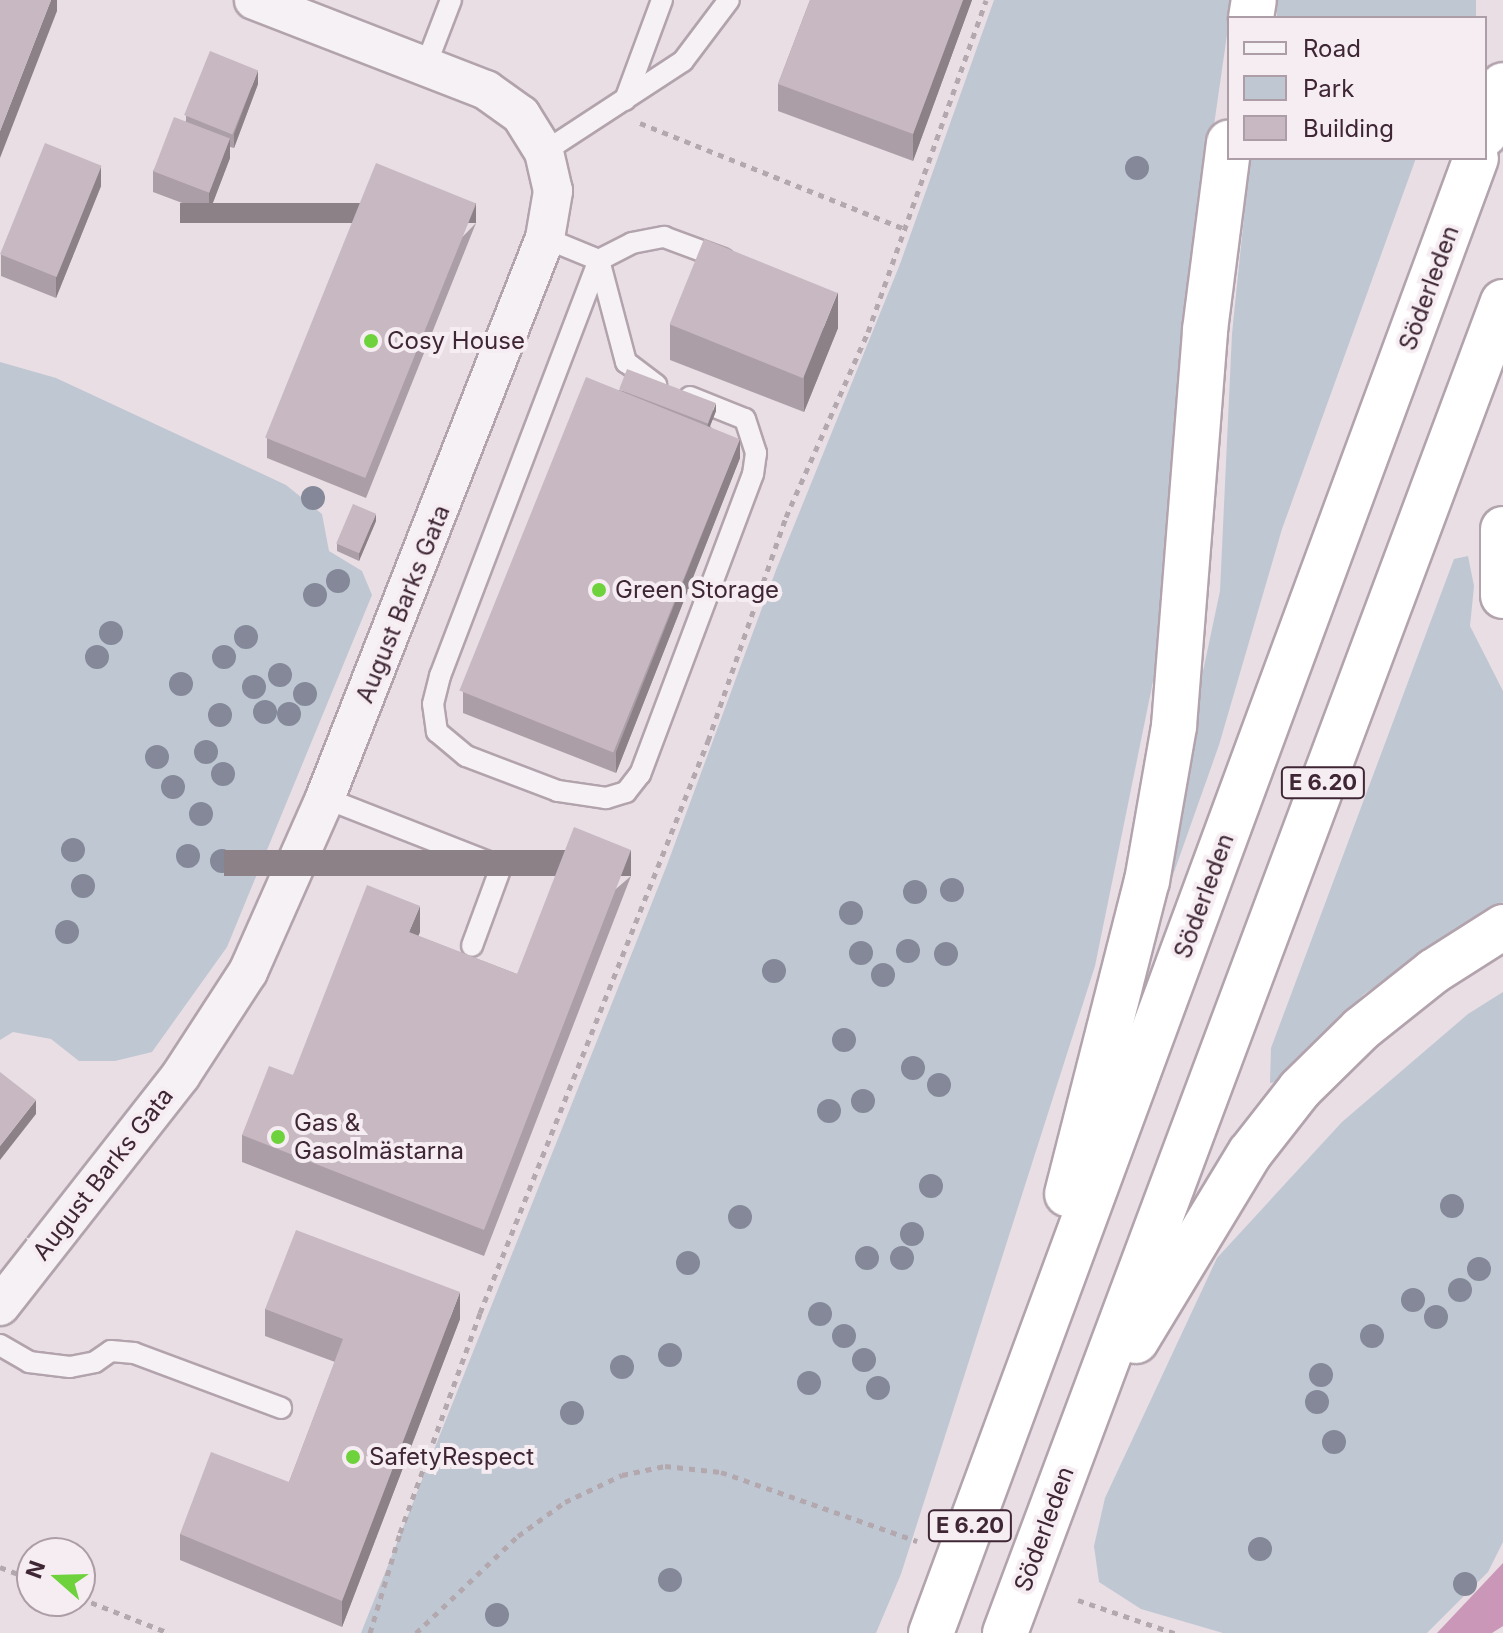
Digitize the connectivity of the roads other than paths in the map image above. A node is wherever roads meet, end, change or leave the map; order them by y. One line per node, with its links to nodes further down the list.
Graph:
1 (254, 0): 5 (street, August Barks Gata)
2 (451, 0): 5 (lane)
3 (662, 0): 7 (lane)
4 (729, 0): 7 (lane)
5 (426, 65): 9 (street, August Barks Gata)
6 (1503, 85): 8 (highway)
7 (625, 100): 9 (lane)
8 (1487, 129)
9 (544, 152): 12 (street, August Barks Gata)
10 (1227, 159): 24 (highway)
11 (1475, 160): 24 (highway, Söderleden / E 6.20)
12 (545, 238): 13 (lane); 18 (street, August Barks Gata)
13 (599, 260): 13 (lane); 14 (lane)
14 (751, 269)
15 (1503, 302): 25 (highway, Söderleden / E 6.20)
16 (1503, 529): 17 (highway)
17 (1503, 596)
18 (325, 798): 20 (lane); 21 (street, August Barks Gata)
19 (1503, 927): 25 (highway)
20 (472, 946)
21 (0, 1306)
22 (0, 1345): 23 (lane)
23 (281, 1408)
24 (1009, 1418): 26 (highway, Söderleden / E 6.20)
25 (1071, 1456): 27 (highway, Söderleden / E 6.20)
26 (931, 1633)
27 (1005, 1633)

